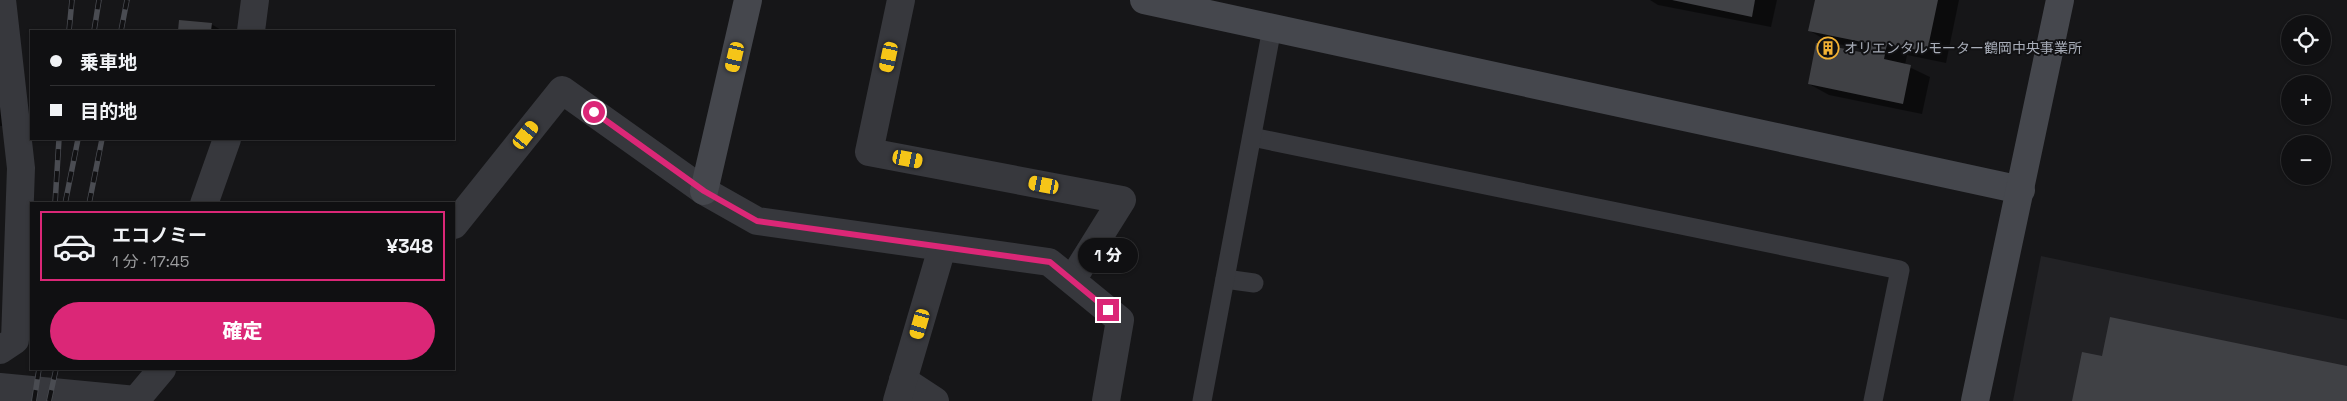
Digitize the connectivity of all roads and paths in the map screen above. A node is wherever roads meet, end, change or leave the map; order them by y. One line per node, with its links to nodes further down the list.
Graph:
1 (2, 0): 11 (street)
2 (255, 0): 8 (street)
3 (748, 0): 13 (street)
4 (901, 0): 18 (street)
5 (1144, 0): 7 (street)
6 (2060, 0): 12 (street)
7 (1272, 28): 9 (lane); 12 (street)
8 (251, 30)
9 (1252, 137): 17 (lane); 29 (lane)
10 (227, 140): 14 (street)
11 (11, 167): 20 (street)
12 (2021, 190): 30 (street)
13 (704, 191): 15 (street); 16 (street)
14 (205, 202)
15 (455, 225)
16 (942, 248): 18 (street); 24 (street)
17 (1225, 278): 19 (lane); 28 (lane)
18 (1072, 280): 27 (street)
19 (1254, 283)
20 (0, 350)
21 (147, 370): 25 (street)
22 (161, 370): 25 (street)
23 (0, 387): 25 (street)
24 (900, 391): 26 (street)
25 (136, 401)
26 (935, 401)
27 (1106, 401)
28 (1202, 401)
29 (1873, 401)
30 (1975, 401)

